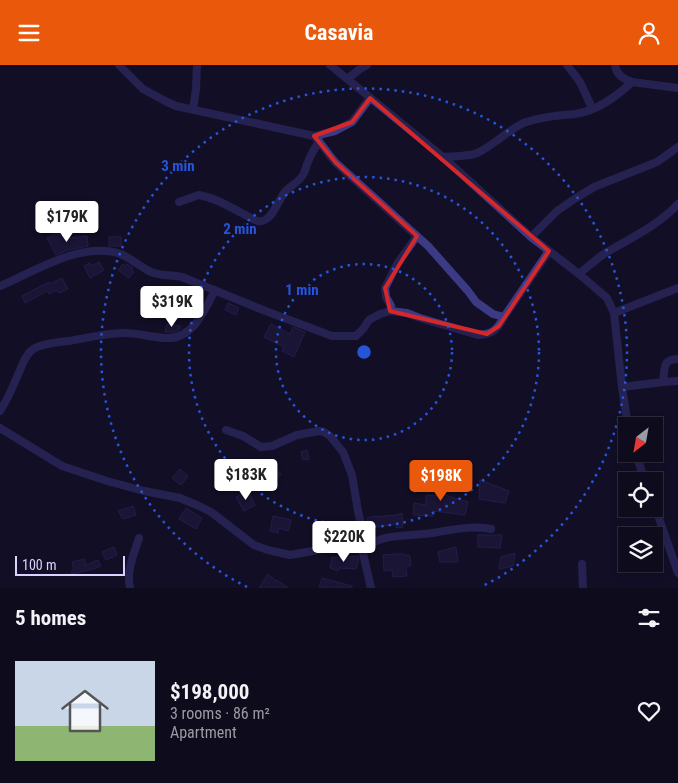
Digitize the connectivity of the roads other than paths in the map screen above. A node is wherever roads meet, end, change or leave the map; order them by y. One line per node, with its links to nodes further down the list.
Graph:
1 (119, 65): 11 (street)
2 (197, 65): 11 (street)
3 (330, 65): 7 (street)
4 (368, 65): 7 (street)
5 (567, 65): 12 (street)
6 (615, 65): 8 (street)
7 (347, 79): 10 (street)
8 (632, 82): 9 (street); 12 (street)
9 (678, 88)
10 (370, 98): 13 (street); 15 (street)
11 (193, 109): 13 (street)
12 (592, 109): 15 (street)
13 (317, 139): 16 (street); 18 (street)
14 (678, 147): 19 (street)
15 (443, 157): 19 (street)
16 (179, 202)
17 (678, 204): 21 (street)
18 (417, 236): 25 (street); 27 (street)
19 (531, 237): 20 (street)
20 (549, 251): 21 (street); 27 (street)
21 (579, 274): 26 (street)
22 (0, 286): 24 (street)
23 (678, 288): 26 (street)
24 (215, 290): 25 (street); 32 (street)
25 (390, 311): 27 (street)
26 (614, 313): 31 (street)
27 (504, 317)
28 (678, 359): 30 (street)
29 (678, 381): 30 (street)
30 (664, 382): 31 (street)
31 (622, 387): 33 (street)
32 (0, 411)
33 (627, 417)
34 (0, 428): 39 (street)
35 (226, 430): 39 (street)
36 (659, 517): 41 (street)
37 (491, 529): 39 (street)
38 (139, 538): 42 (street)
39 (364, 547): 43 (street)
40 (582, 564): 44 (street)
41 (678, 573)
42 (130, 588)
43 (371, 588)
44 (583, 588)

